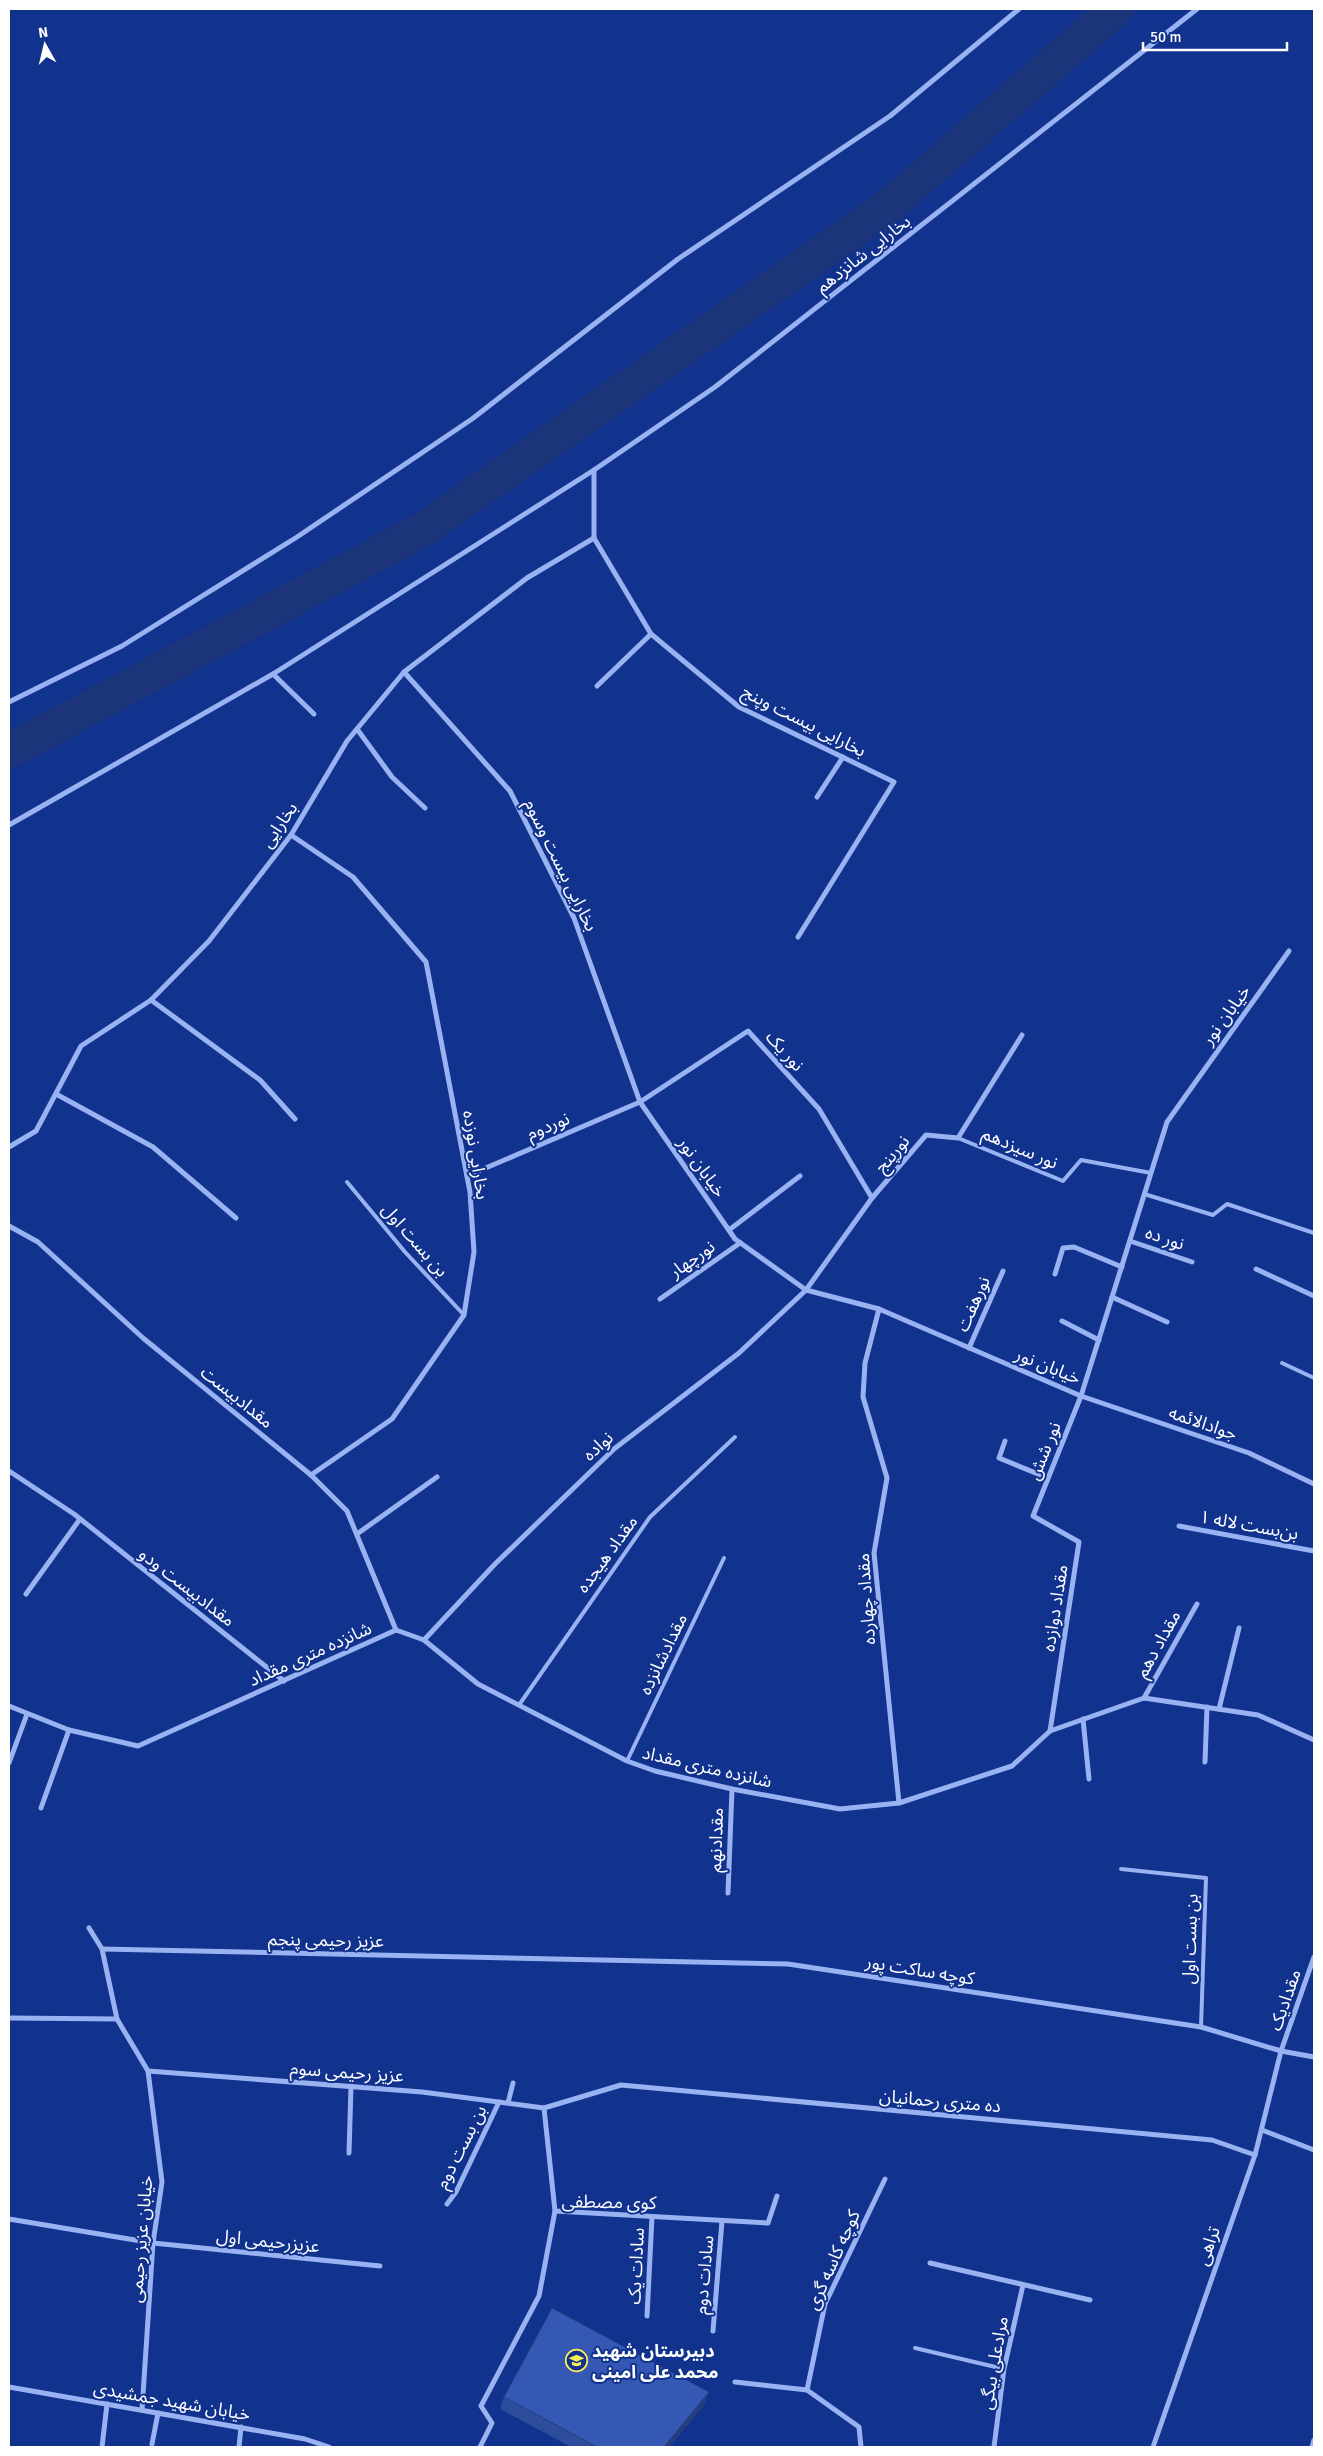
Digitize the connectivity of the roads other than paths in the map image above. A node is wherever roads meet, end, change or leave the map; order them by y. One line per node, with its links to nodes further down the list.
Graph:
1 (1019, 9): 9 (street)
2 (1197, 9): 3 (street, بخارایی شانزدهم)
3 (594, 470): 4 (street); 7 (street, بخارایی شانزدهم)
4 (594, 538): 5 (street, بخارایی بیست وپنج); 6 (street, بخارایی)
5 (651, 634): 8 (street); 12 (street, بخارایی بیست وپنج)
6 (404, 672): 11 (street, بخارایی); 22 (street, بخارایی بیست وسوم)
7 (273, 674): 10 (street); 15 (street, بخارایی شانزدهم)
8 (597, 686)
9 (9, 702)
10 (314, 714)
11 (356, 729): 14 (street); 16 (street, بخارایی)
12 (843, 757): 13 (street); 17 (street, بخارایی بیست وپنج)
13 (816, 797)
14 (425, 808)
15 (9, 825)
16 (292, 835): 19 (street, بخارایی); 27 (street, بخارایی نوزده)
17 (798, 937)
18 (1289, 951): 26 (street, خیابان نور)
19 (151, 1000): 21 (street, بخارایی); 23 (street)
20 (1022, 1035): 24 (street)
21 (56, 1094): 25 (street, بخارایی); 32 (street)
22 (640, 1102): 27 (street, نوردوم); 31 (street, نور یک); 34 (street, خیابان نور)
23 (295, 1119)
24 (958, 1138): 26 (lane, نور سیزدهم); 31 (street, نورپنج)
25 (9, 1146)
26 (1151, 1173): 30 (street, خیابان نور)
27 (467, 1176): 48 (street, بخارایی نوزده)
28 (800, 1176): 34 (street)
29 (347, 1182): 48 (lane, بن بست اول)
30 (1144, 1194): 35 (lane); 36 (street, خیابان نور)
31 (872, 1198): 43 (street, نورپنج)
32 (236, 1218)
33 (9, 1226): 59 (street, مقدادبیست)
34 (729, 1230): 37 (street, خیابان نور)
35 (1314, 1233)
36 (1130, 1241): 38 (street, نور ده); 39 (street, خیابان نور)
37 (740, 1243): 43 (street, خیابان نور); 46 (street, نورچهار)
38 (1192, 1262)
39 (1122, 1267): 42 (street); 45 (street, خیابان نور)
40 (1256, 1269): 44 (street)
41 (1003, 1271): 52 (street, نورهفت)
42 (1054, 1274)
43 (806, 1290): 47 (street, خیابان نور); 73 (street, نواده)
44 (1314, 1296)
45 (1112, 1297): 50 (street); 51 (street, خیابان نور)
46 (660, 1299)
47 (879, 1309): 52 (street, خیابان نور); 90 (street, مقداد چهارده)
48 (464, 1315): 59 (street, بخارایی نوزده)
49 (1062, 1321): 51 (street)
50 (1167, 1322)
51 (1099, 1340): 55 (street, خیابان نور)
52 (969, 1348): 55 (street, خیابان نور)
53 (1282, 1363): 54 (lane)
54 (1314, 1378)
55 (1081, 1396): 61 (street, نور شش); 62 (street, جوادالائمه)
56 (735, 1437): 76 (lane, مقداد هیجده)
57 (1005, 1441): 61 (street)
58 (9, 1471): 64 (street, مقدادبیست ودو)
59 (311, 1475): 66 (street, مقدادبیست)
60 (437, 1477): 66 (street)
61 (1048, 1478): 63 (street, نور شش)
62 (1314, 1484)
63 (1033, 1516): 83 (street, مقداد دوازده)
64 (80, 1519): 69 (street); 74 (street, مقدادبیست ودو)
65 (1179, 1526): 67 (street, بن‌بست لاله ۱)
66 (357, 1534): 72 (street, مقدادبیست)
67 (1314, 1551)
68 (724, 1558): 85 (lane, مقدادشانزده)
69 (26, 1594)
70 (1196, 1604): 75 (street, مقداد دهم)
71 (1239, 1628): 79 (street)
72 (396, 1630): 73 (street, شانزده متری مقداد); 74 (street, شانزده متری مقداد)
73 (424, 1640): 76 (street, شانزده متری مقداد)
74 (284, 1681): 82 (street, شانزده متری مقداد)
75 (1144, 1698): 78 (street, شانزده متری مقداد); 81 (street, شانزده متری مقداد)
76 (519, 1704): 85 (street, شانزده متری مقداد)
77 (9, 1706): 80 (street, شانزده متری مقداد)
78 (1208, 1707): 79 (street, شانزده متری مقداد); 86 (street)
79 (1219, 1709): 84 (street, شانزده متری مقداد)
80 (27, 1714): 82 (street, شانزده متری مقداد); 87 (street)
81 (1083, 1719): 83 (street, شانزده متری مقداد); 88 (street)
82 (69, 1730): 91 (street)
83 (1050, 1731): 90 (street, شانزده متری مقداد)
84 (1314, 1740)
85 (627, 1761): 89 (street, شانزده متری مقداد)
86 (1205, 1762)
87 (9, 1763)
88 (1089, 1779)
89 (732, 1789): 90 (street, شانزده متری مقداد); 93 (street, مقدادنهم)
90 (899, 1803)
91 (41, 1808)
92 (1121, 1869): 100 (lane, بن بست اول)
93 (728, 1893)
94 (89, 1928): 95 (street)
95 (102, 1949): 97 (street, عزیز رحیمی پنجم); 99 (street)
96 (1314, 1957): 101 (street, مقدادیک)
97 (549, 1958): 100 (street, کوچه ساکت پور)
98 (9, 2018): 99 (street)
99 (117, 2019): 103 (street)
100 (1201, 2027): 101 (street, کوچه ساکت پور)
101 (1281, 2051): 102 (street, کوچه ساکت پور); 109 (street, تراهی)
102 (1314, 2057)
103 (148, 2072): 105 (street, عزیز رحیمی سوم); 120 (street, خیابان عزیز رحیمی)
104 (513, 2083): 107 (street)
105 (351, 2086): 106 (street, عزیز رحیمی سوم); 111 (street)
106 (499, 2102): 107 (street, عزیز رحیمی سوم); 115 (street, بن بست دوم)
107 (508, 2103): 108 (street, عزیز رحیمی سوم)
108 (544, 2108): 112 (street, ده متری رحمانیان); 116 (street)
109 (1262, 2130): 110 (street); 112 (street, تراهی)
110 (1314, 2150)
111 (349, 2154)
112 (1255, 2155): 144 (street, تراهی)
113 (885, 2179): 131 (street, کوچه کاسه گری)
114 (777, 2196): 119 (street, کوی مصطفی)
115 (447, 2204)
116 (555, 2211): 117 (street, کوی مصطفی); 141 (street, کوی مصطفی)
117 (652, 2217): 119 (street, کوی مصطفی); 125 (street, سادات یک)
118 (9, 2219): 120 (street, عزیزرحیمی اول)
119 (722, 2221): 126 (street, سادات دوم)
120 (154, 2243): 122 (street, عزیزرحیمی اول); 133 (street, خیابان عزیز رحیمی)
121 (930, 2264): 123 (street)
122 (380, 2266)
123 (1023, 2285): 124 (street); 128 (street, مرادعلی بیگی)
124 (1090, 2300)
125 (647, 2316)
126 (713, 2331)
127 (915, 2348): 128 (lane)
128 (1004, 2370): 143 (street, مرادعلی بیگی)
129 (735, 2382): 131 (street)
130 (9, 2387): 132 (street, خیابان شهید جمشیدی)
131 (807, 2390): 142 (street)
132 (106, 2404): 133 (street, خیابان شهید جمشیدی); 138 (street)
133 (142, 2410): 134 (street, خیابان شهید جمشیدی)
134 (158, 2413): 135 (street, خیابان شهید جمشیدی); 137 (street)
135 (241, 2427): 139 (street); 140 (street, خیابان شهید جمشیدی)
136 (1314, 2440): 145 (street)
137 (152, 2444)
138 (102, 2447)
139 (239, 2447)
140 (329, 2447)
141 (480, 2447)
142 (861, 2447)
143 (994, 2447)
144 (1153, 2447)
145 (1312, 2447)

